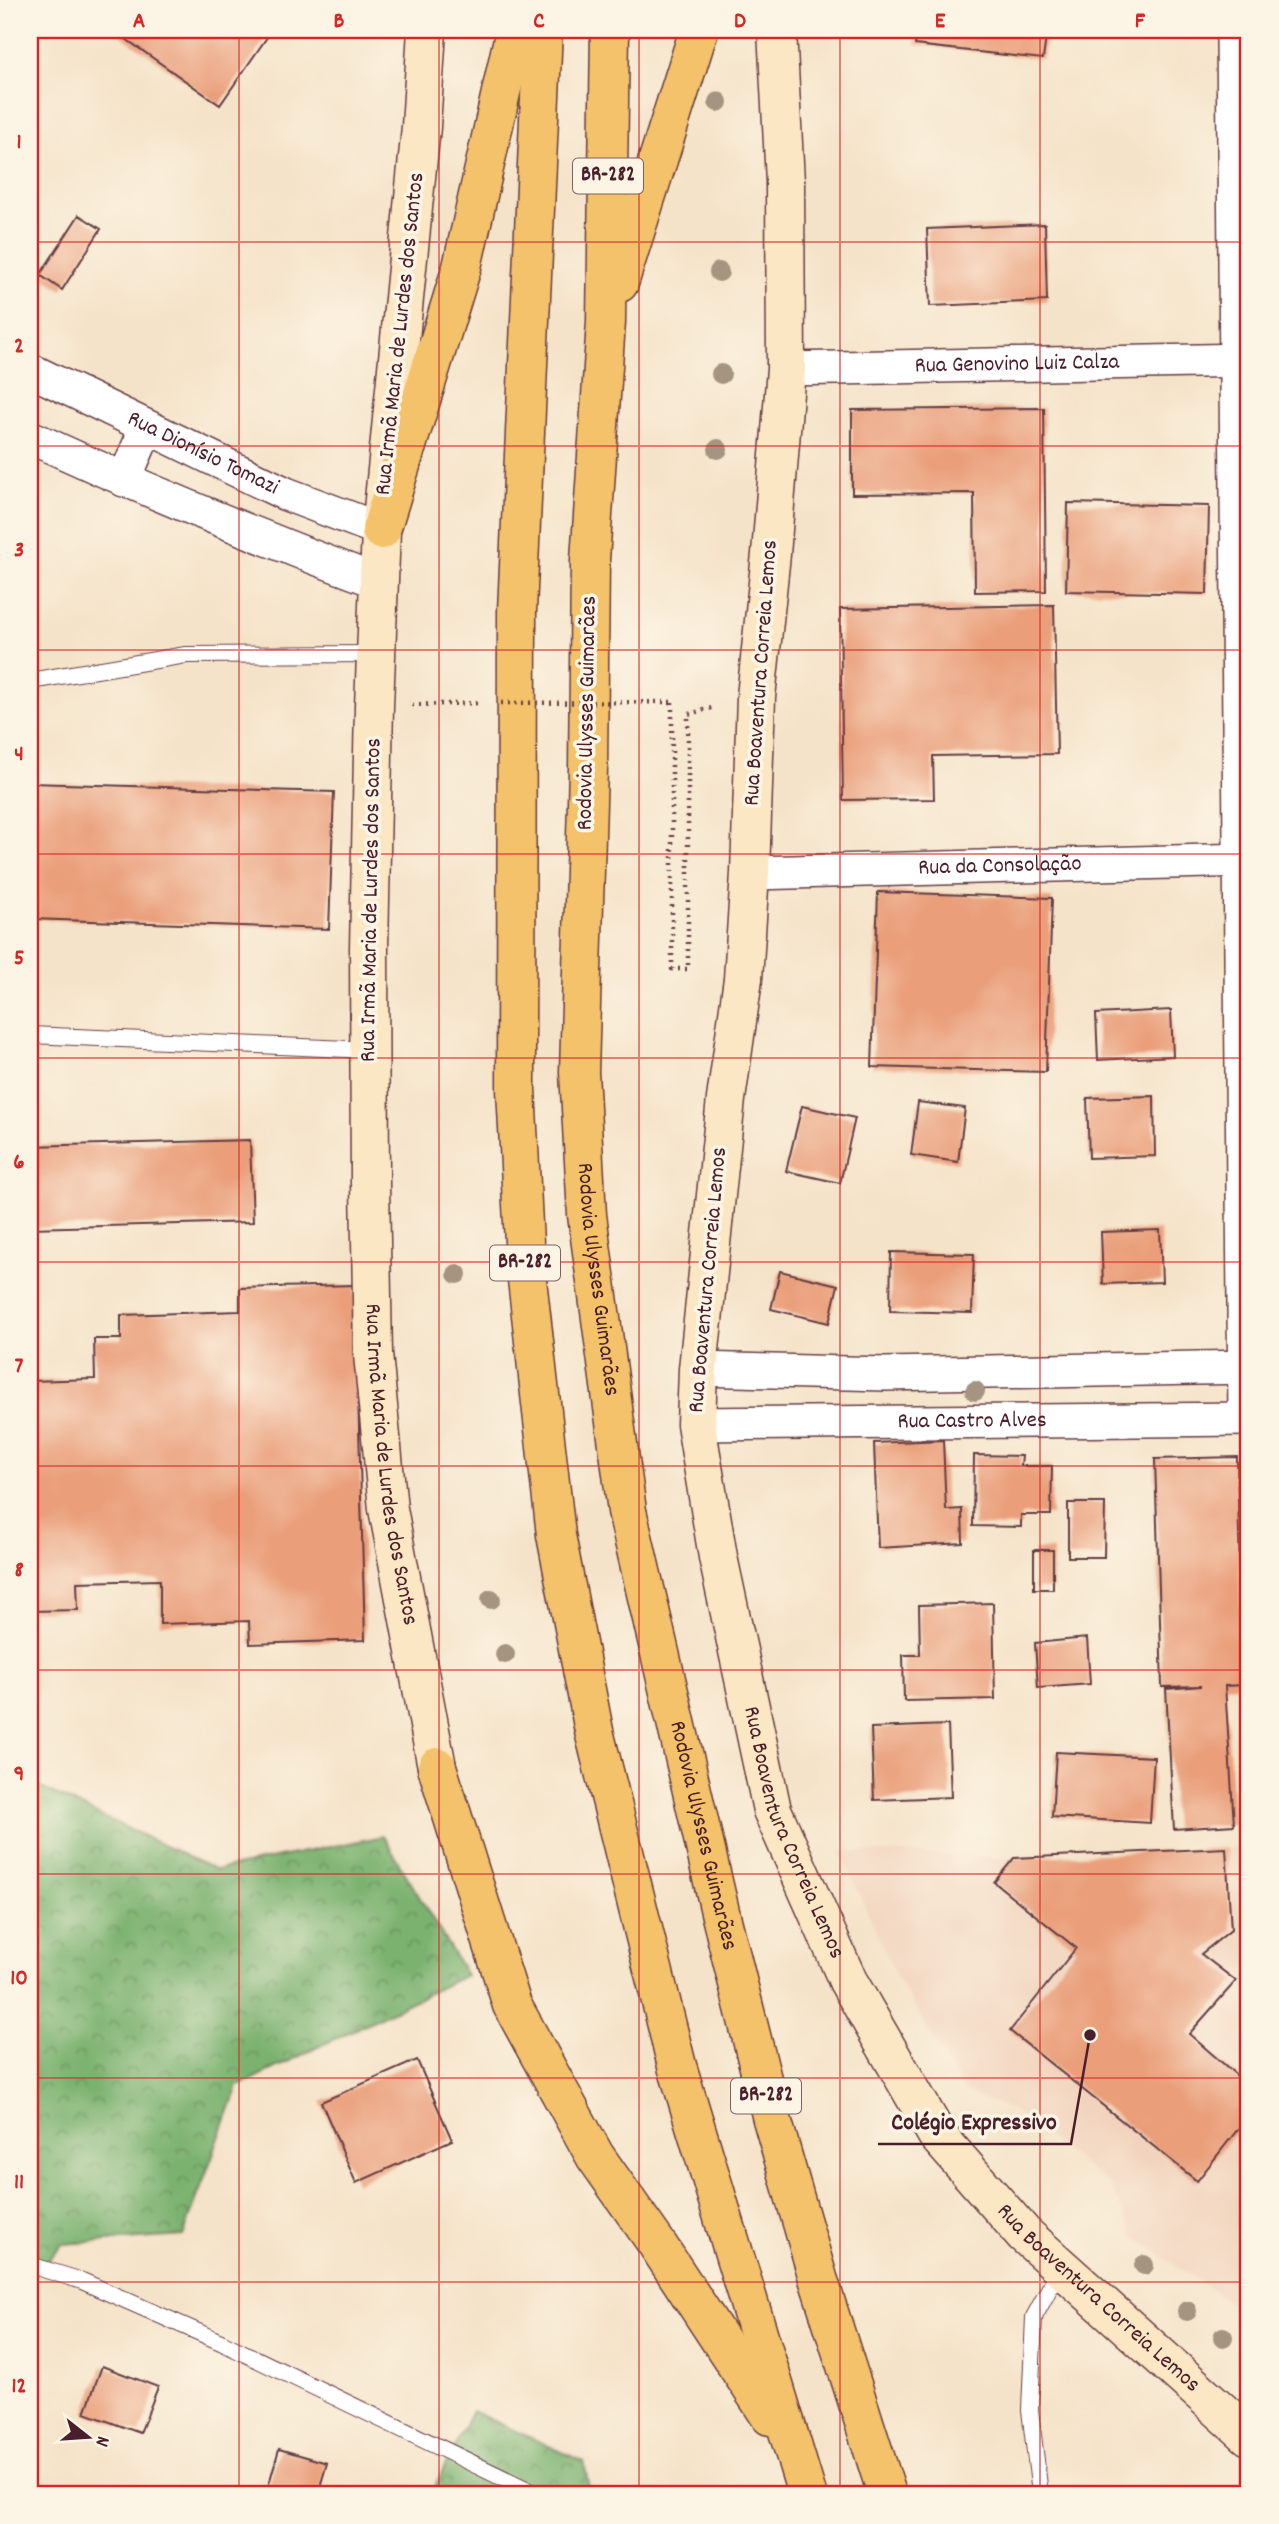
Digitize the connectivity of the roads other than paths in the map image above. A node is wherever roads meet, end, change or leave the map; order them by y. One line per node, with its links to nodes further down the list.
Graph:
1 (426, 30): 15 (street, Rua Irmã Maria de Lurdes dos Santos)
2 (515, 30): 15 (highway)
3 (542, 30): 35 (highway, BR-282)
4 (610, 30): 8 (highway, Rodovia Ulysses Guimarães / BR-282)
5 (699, 30): 8 (highway)
6 (777, 30): 10 (street, Rua Boaventura Correia Lemos)
7 (1233, 30): 9 (street)
8 (606, 322): 37 (highway, Rodovia Ulysses Guimarães / BR-282)
9 (1242, 360): 10 (street, Rua Genovino Luiz Calza); 19 (street)
10 (786, 369): 20 (street, Rua Boaventura Correia Lemos)
11 (30, 370): 12 (street, Rua Dionísio Tomazi)
12 (147, 427): 14 (street); 15 (street, Rua Dionísio Tomazi)
13 (30, 437): 14 (street)
14 (124, 480): 16 (street)
15 (381, 530): 16 (street, Rua Irmã Maria de Lurdes dos Santos)
16 (379, 582): 17 (street, Rua Irmã Maria de Lurdes dos Santos)
17 (377, 654): 18 (lane); 22 (street, Rua Irmã Maria de Lurdes dos Santos)
18 (30, 681)
19 (1244, 860): 20 (street, Rua da Consolação); 23 (street)
20 (750, 873): 24 (street, Rua Boaventura Correia Lemos)
21 (30, 1035): 22 (lane)
22 (370, 1050): 31 (street, Rua Irmã Maria de Lurdes dos Santos)
23 (1246, 1367): 25 (street); 27 (street)
24 (698, 1369): 26 (street); 30 (street, Rua Boaventura Correia Lemos)
25 (1045, 1370): 26 (street); 28 (street)
26 (885, 1374): 29 (street)
27 (1247, 1419): 28 (street, Rua Castro Alves)
28 (1048, 1421): 29 (street, Rua Castro Alves)
29 (890, 1423): 30 (street, Rua Castro Alves)
30 (696, 1424): 33 (street, Rua Boaventura Correia Lemos)
31 (437, 1767): 35 (highway)
32 (30, 2265): 36 (lane)
33 (1061, 2267): 34 (street, Rua Boaventura Correia Lemos); 38 (lane)
34 (1249, 2436)
35 (803, 2479)
36 (536, 2494)
37 (887, 2494)
38 (1040, 2494)

